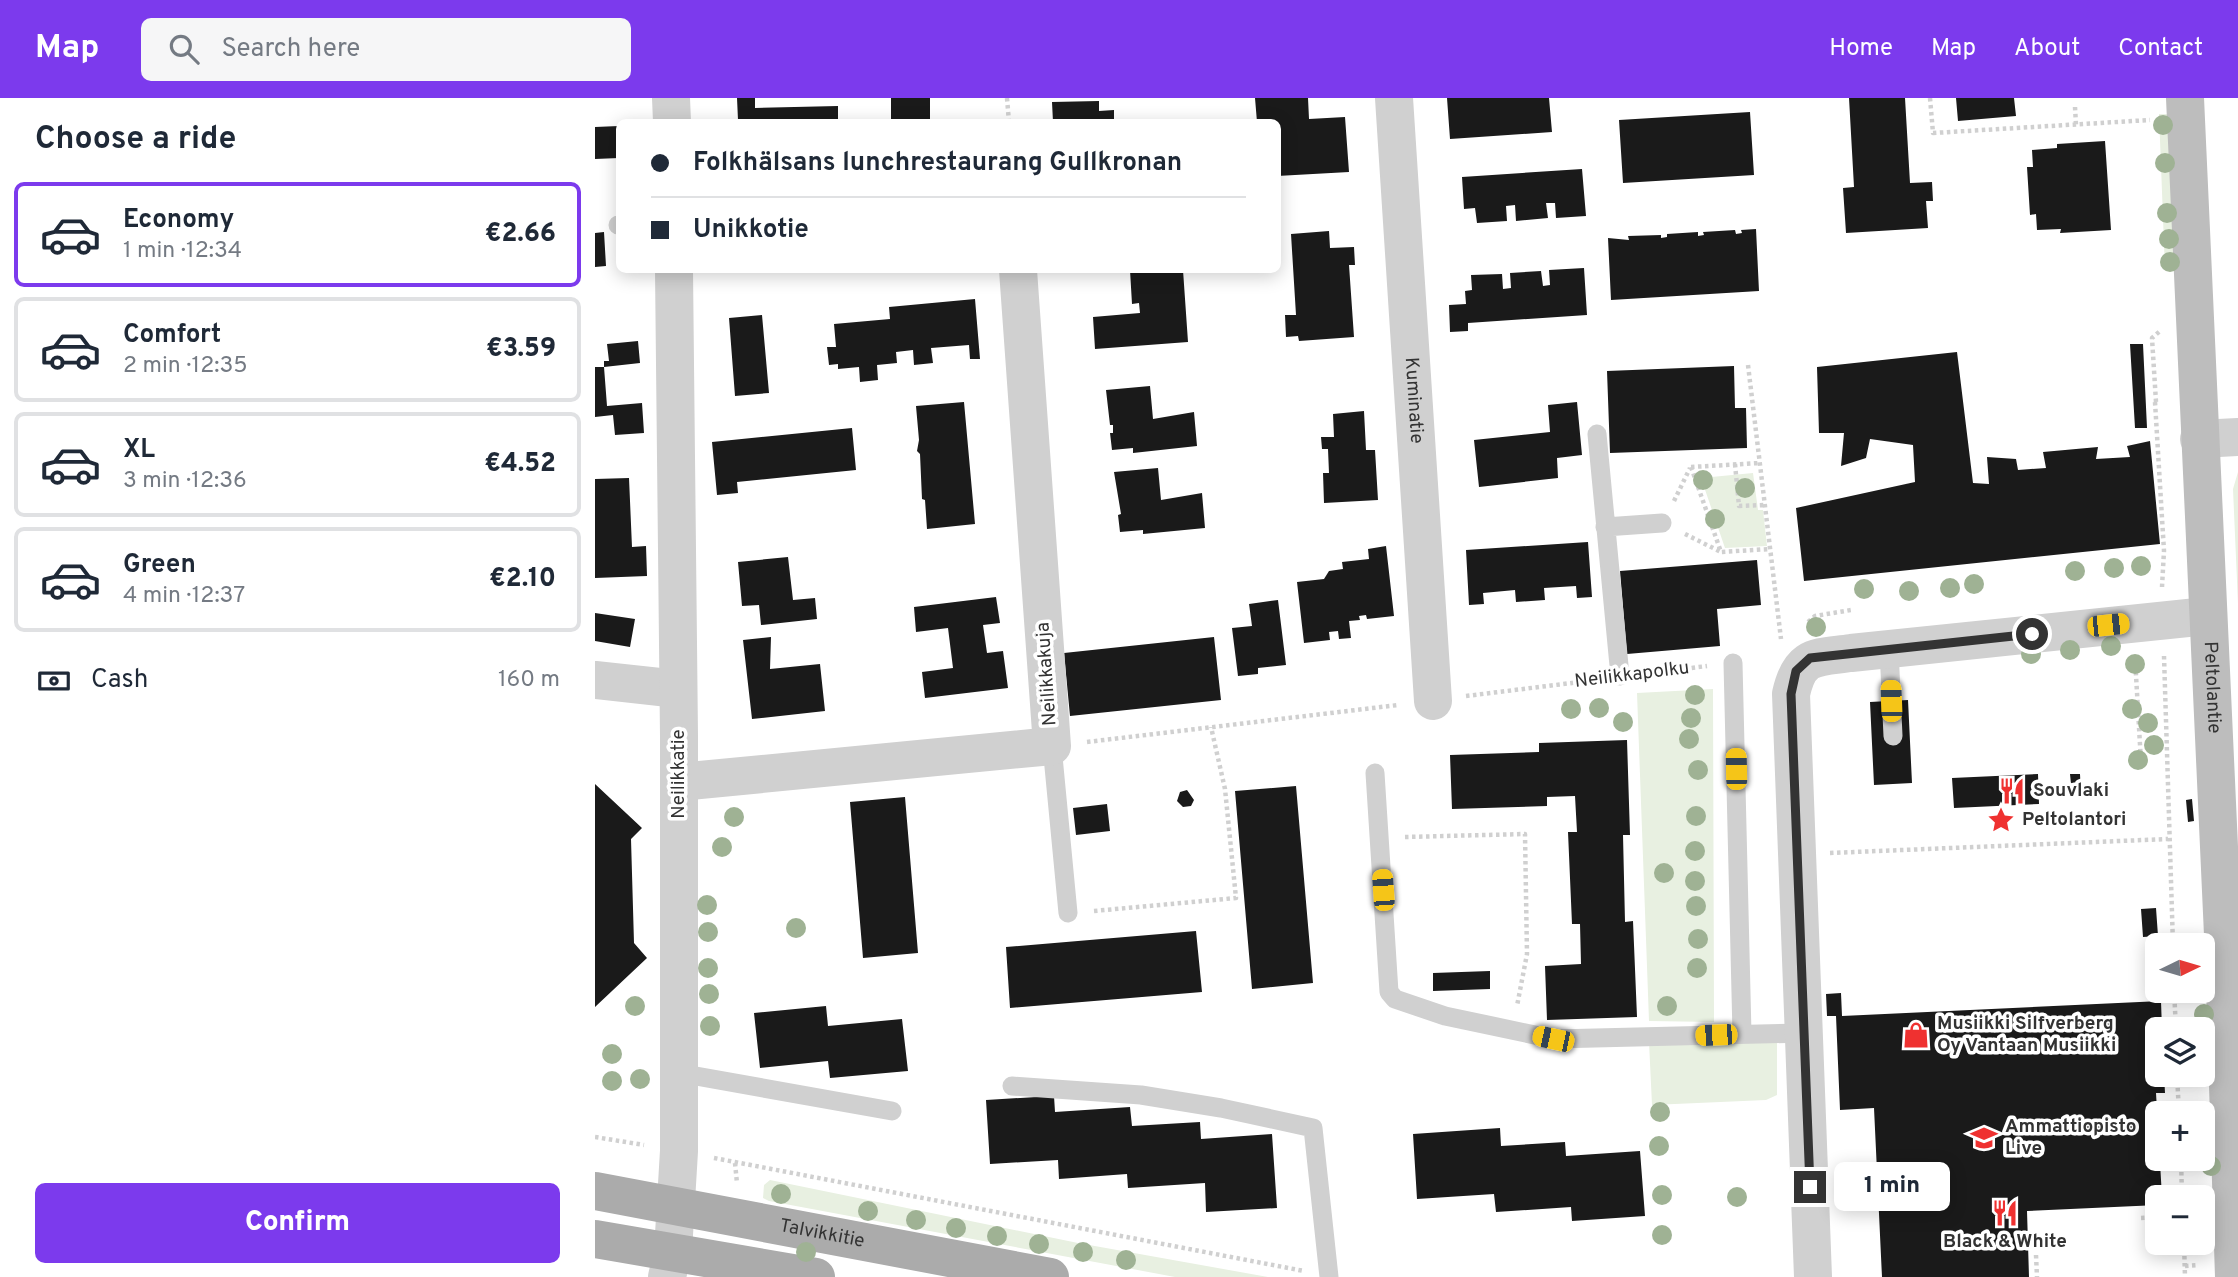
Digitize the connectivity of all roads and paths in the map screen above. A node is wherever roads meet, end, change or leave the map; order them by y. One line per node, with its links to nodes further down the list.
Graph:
1 (671, 98): 7 (street)
2 (1007, 98): 8 (path)
3 (1394, 98): 35 (street, Kuminatie)
4 (1930, 98): 10 (path)
5 (2185, 98): 19 (street, Peltolantie)
6 (2075, 107): 10 (path)
7 (671, 119)
8 (1009, 119)
9 (2150, 120): 10 (path)
10 (2076, 125)
11 (674, 273): 34 (street, Neilikkatie)
12 (1018, 273): 38 (street, Neilikkakuja)
13 (2160, 331): 15 (path)
14 (1748, 365): 20 (path)
15 (2155, 402): 16 (path); 27 (path)
16 (2164, 402)
17 (1597, 434): 24 (lane)
18 (2238, 437): 19 (street)
19 (2199, 439): 26 (street, Peltolantie)
20 (1760, 463): 21 (path); 22 (path)
21 (1735, 464): 22 (path); 25 (path)
22 (1765, 505): 25 (path)
23 (1662, 523): 24 (lane)
24 (1605, 527): 32 (lane)
25 (1770, 549): 30 (path)
26 (2207, 616): 27 (street); 47 (street, Peltolantie)
27 (2164, 620): 28 (street); 43 (path)
28 (1889, 649): 30 (street); 37 (lane)
29 (2134, 653): 39 (path)
30 (1789, 659): 49 (street)
31 (1733, 663): 32 (path, Neilikkapolku); 50 (lane)
32 (1620, 676): 35 (path, Neilikkapolku)
33 (595, 680): 34 (street)
34 (678, 689): 41 (street, Neilikkatie)
35 (1433, 701): 36 (path, Neilikkapolku)
36 (1211, 727): 38 (path, Neilikkapolku); 45 (path)
37 (1893, 736)
38 (1052, 746): 41 (street, Neilikkakuja); 45 (lane)
39 (2141, 762)
40 (1375, 772): 42 (lane)
41 (679, 782): 51 (street, Neilikkatie)
42 (1380, 838): 48 (lane); 48 (path)
43 (2168, 839): 44 (path); 46 (path)
44 (1822, 853)
45 (1068, 913)
46 (2172, 933)
47 (2230, 933): 70 (street, Peltolantie)
48 (1513, 1030): 50 (lane)
49 (1804, 1033): 50 (lane); 67 (street)
50 (1742, 1034)
51 (679, 1073): 53 (lane); 55 (street, Neilikkatie)
52 (1012, 1086): 64 (lane)
53 (892, 1111)
54 (595, 1137): 55 (path)
55 (679, 1151): 57 (street, Neilikkatie); 64 (path)
56 (595, 1191): 57 (main road, Talvikkitie)
57 (676, 1206): 63 (street, Neilikkatie); 66 (main road, Talvikkitie)
58 (2141, 1218): 59 (path)
59 (2145, 1218)
60 (595, 1239): 63 (main road)
61 (2036, 1255): 68 (path)
62 (2184, 1255): 69 (path)
63 (670, 1264): 65 (main road)
64 (1329, 1276)
65 (816, 1277)
66 (1050, 1277)
67 (1813, 1277)
68 (2037, 1277)
69 (2185, 1277)
70 (2234, 1277)

